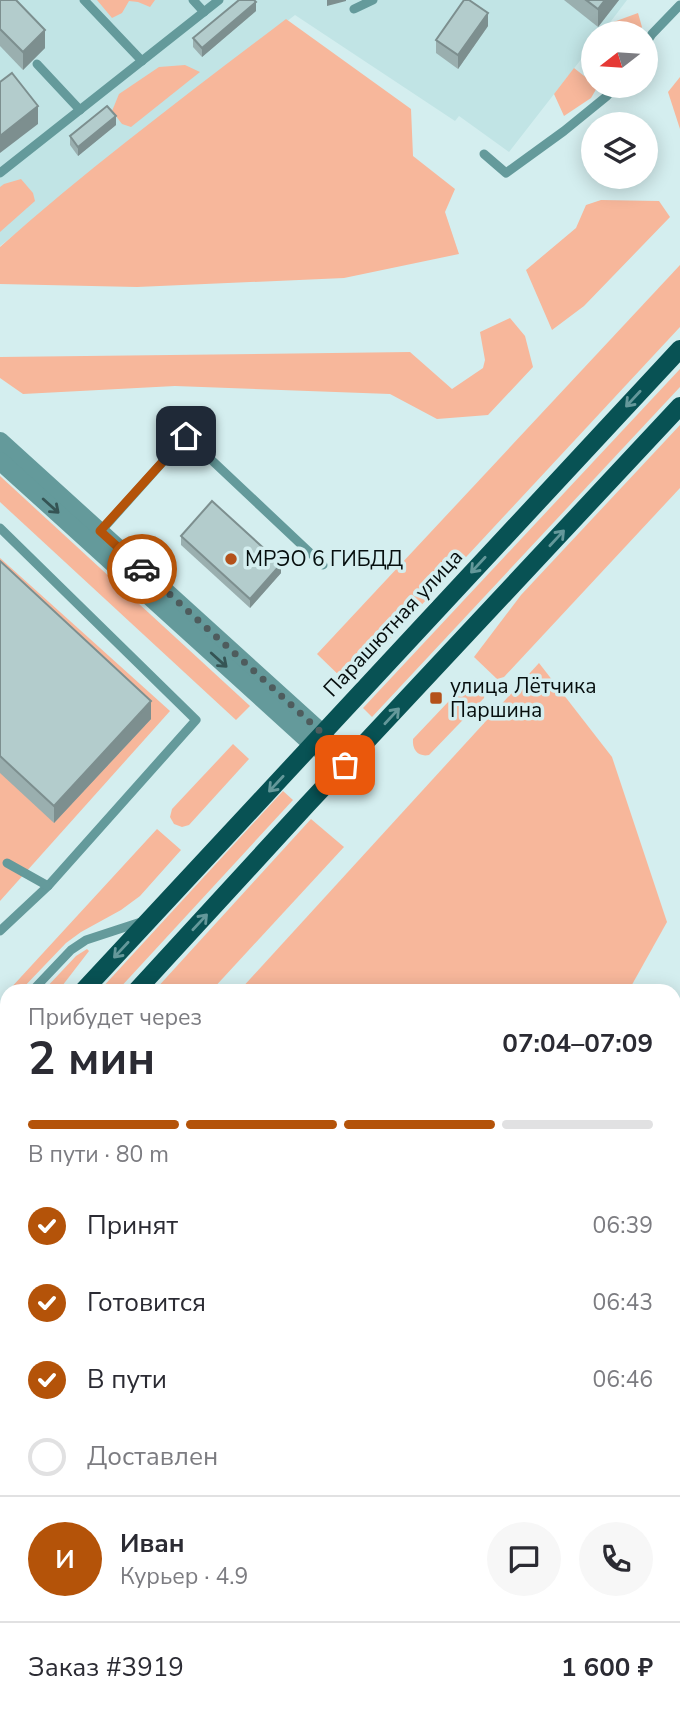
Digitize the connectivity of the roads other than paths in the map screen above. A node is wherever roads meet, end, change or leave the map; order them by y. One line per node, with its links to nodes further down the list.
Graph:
1 (84, 0): 9 (lane)
2 (193, 0): 7 (lane)
3 (219, 0): 7 (lane)
4 (373, 0): 6 (lane)
5 (680, 5): 8 (lane)
6 (354, 9)
7 (204, 12): 9 (lane)
8 (658, 28)
9 (142, 61): 12 (lane)
10 (37, 64): 12 (lane)
11 (605, 98): 13 (lane)
12 (80, 110): 14 (lane)
13 (484, 154)
14 (0, 173)
15 (680, 349): 22 (main road, Парашютная улица, one-way to 22)
16 (680, 406): 23 (main road, one-way to 16)
17 (0, 441): 20 (street)
18 (0, 461): 22 (street, one-way to 22)
19 (0, 528): 25 (lane)
20 (100, 531): 21 (lane); 22 (street)
21 (323, 565)
22 (317, 739): 23 (street); 26 (main road, Парашютная улица, one-way to 26)
23 (345, 765): 30 (main road, one-way to 23)
24 (7, 863): 25 (lane)
25 (48, 886): 27 (lane)
26 (149, 919): 28 (lane); 29 (main road, Парашютная улица, one-way to 29)
27 (0, 931)
28 (39, 984)
29 (89, 984)
30 (143, 984)

